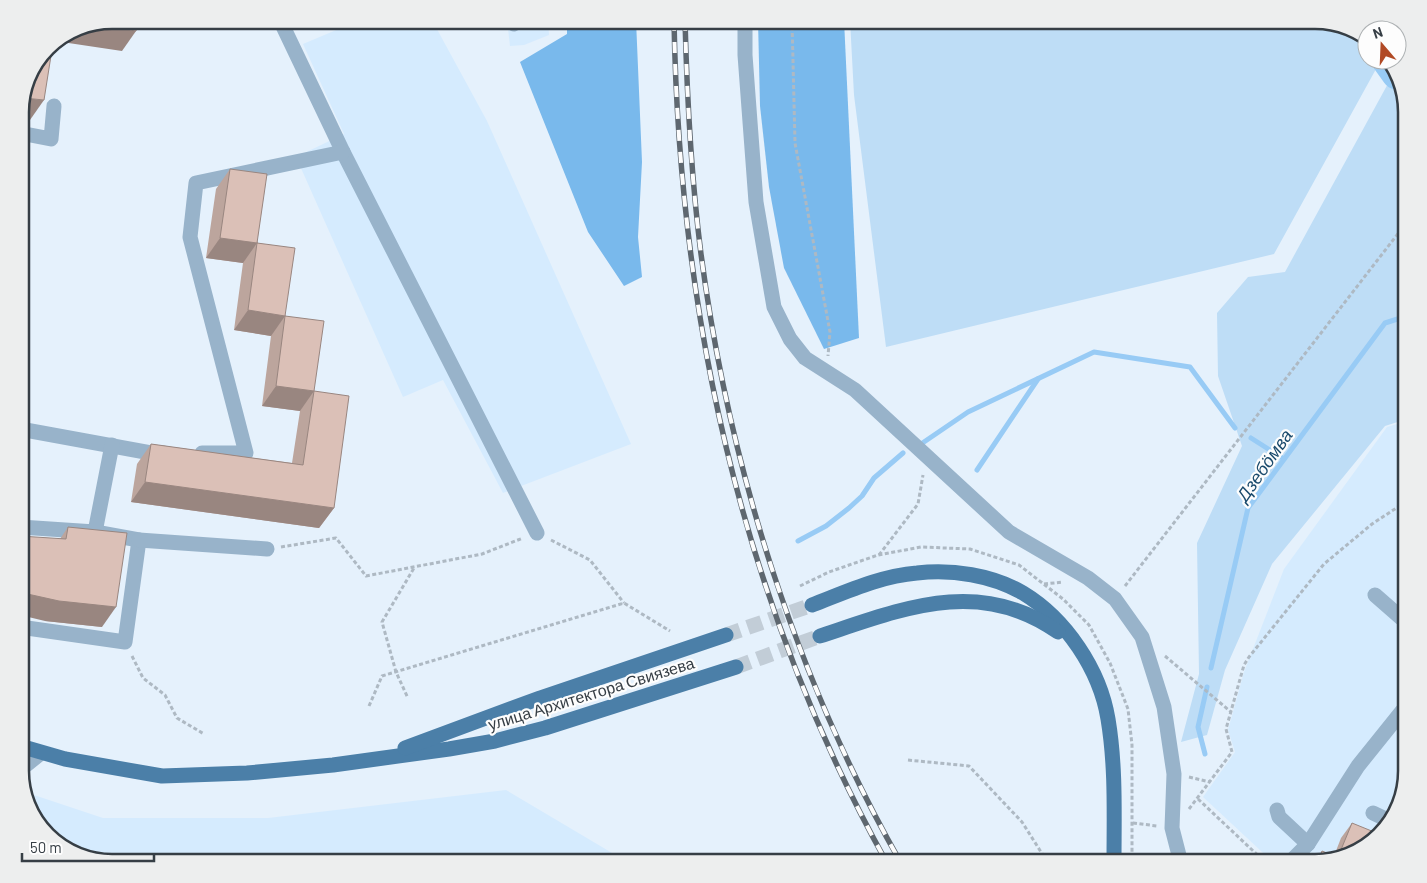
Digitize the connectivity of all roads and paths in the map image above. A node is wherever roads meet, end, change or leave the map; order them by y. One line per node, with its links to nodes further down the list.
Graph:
1 (284, 29): 6 (lane)
2 (745, 29): 8 (lane)
3 (792, 29): 8 (path)
4 (54, 106): 5 (lane)
5 (29, 134)
6 (343, 152): 10 (lane); 15 (lane)
7 (1398, 234): 22 (path)
8 (827, 373): 11 (lane)
9 (29, 431): 10 (lane)
10 (112, 445): 14 (lane)
11 (926, 458): 18 (path); 22 (lane)
12 (1398, 506): 37 (path)
13 (29, 528): 14 (lane)
14 (95, 532): 16 (lane)
15 (537, 532): 19 (path); 23 (path)
16 (139, 540): 17 (lane); 30 (lane)
17 (267, 549): 19 (path)
18 (878, 555): 20 (path); 51 (path)
19 (415, 567): 34 (path)
20 (800, 586)
21 (1375, 595): 25 (lane)
22 (1115, 598): 45 (lane)
23 (624, 603): 27 (path); 34 (path)
24 (812, 604): 32 (main road)
25 (1398, 615)
26 (29, 628): 30 (lane)
27 (670, 631)
28 (726, 635): 42 (main road, улица Архитектора Свиязева)
29 (820, 636): 32 (main road)
30 (125, 642): 39 (path)
31 (1164, 655): 37 (path)
32 (1083, 656): 55 (main road)
33 (736, 667): 42 (main road, улица Архитектора Свиязева)
34 (396, 672): 35 (path); 36 (path)
35 (407, 696)
36 (369, 706)
37 (1231, 712): 46 (path)
38 (1398, 717): 53 (lane)
39 (204, 734)
40 (29, 749): 41 (main road, улица Архитектора Свиязева)
41 (41, 753): 42 (main road, улица Архитектора Свиязева); 44 (lane)
42 (366, 760)
43 (908, 760): 54 (path)
44 (29, 763)
45 (1174, 774): 46 (path); 52 (lane)
46 (1210, 782): 47 (path)
47 (1198, 799): 52 (path); 58 (path)
48 (1277, 810): 53 (lane)
49 (1373, 813): 50 (lane)
50 (1384, 818)
51 (1133, 823): 52 (path); 56 (path)
52 (1172, 828): 57 (lane)
53 (1308, 844): 59 (lane)
54 (1042, 854)
55 (1114, 854)
56 (1132, 854)
57 (1179, 854)
58 (1256, 854)
59 (1298, 854)

